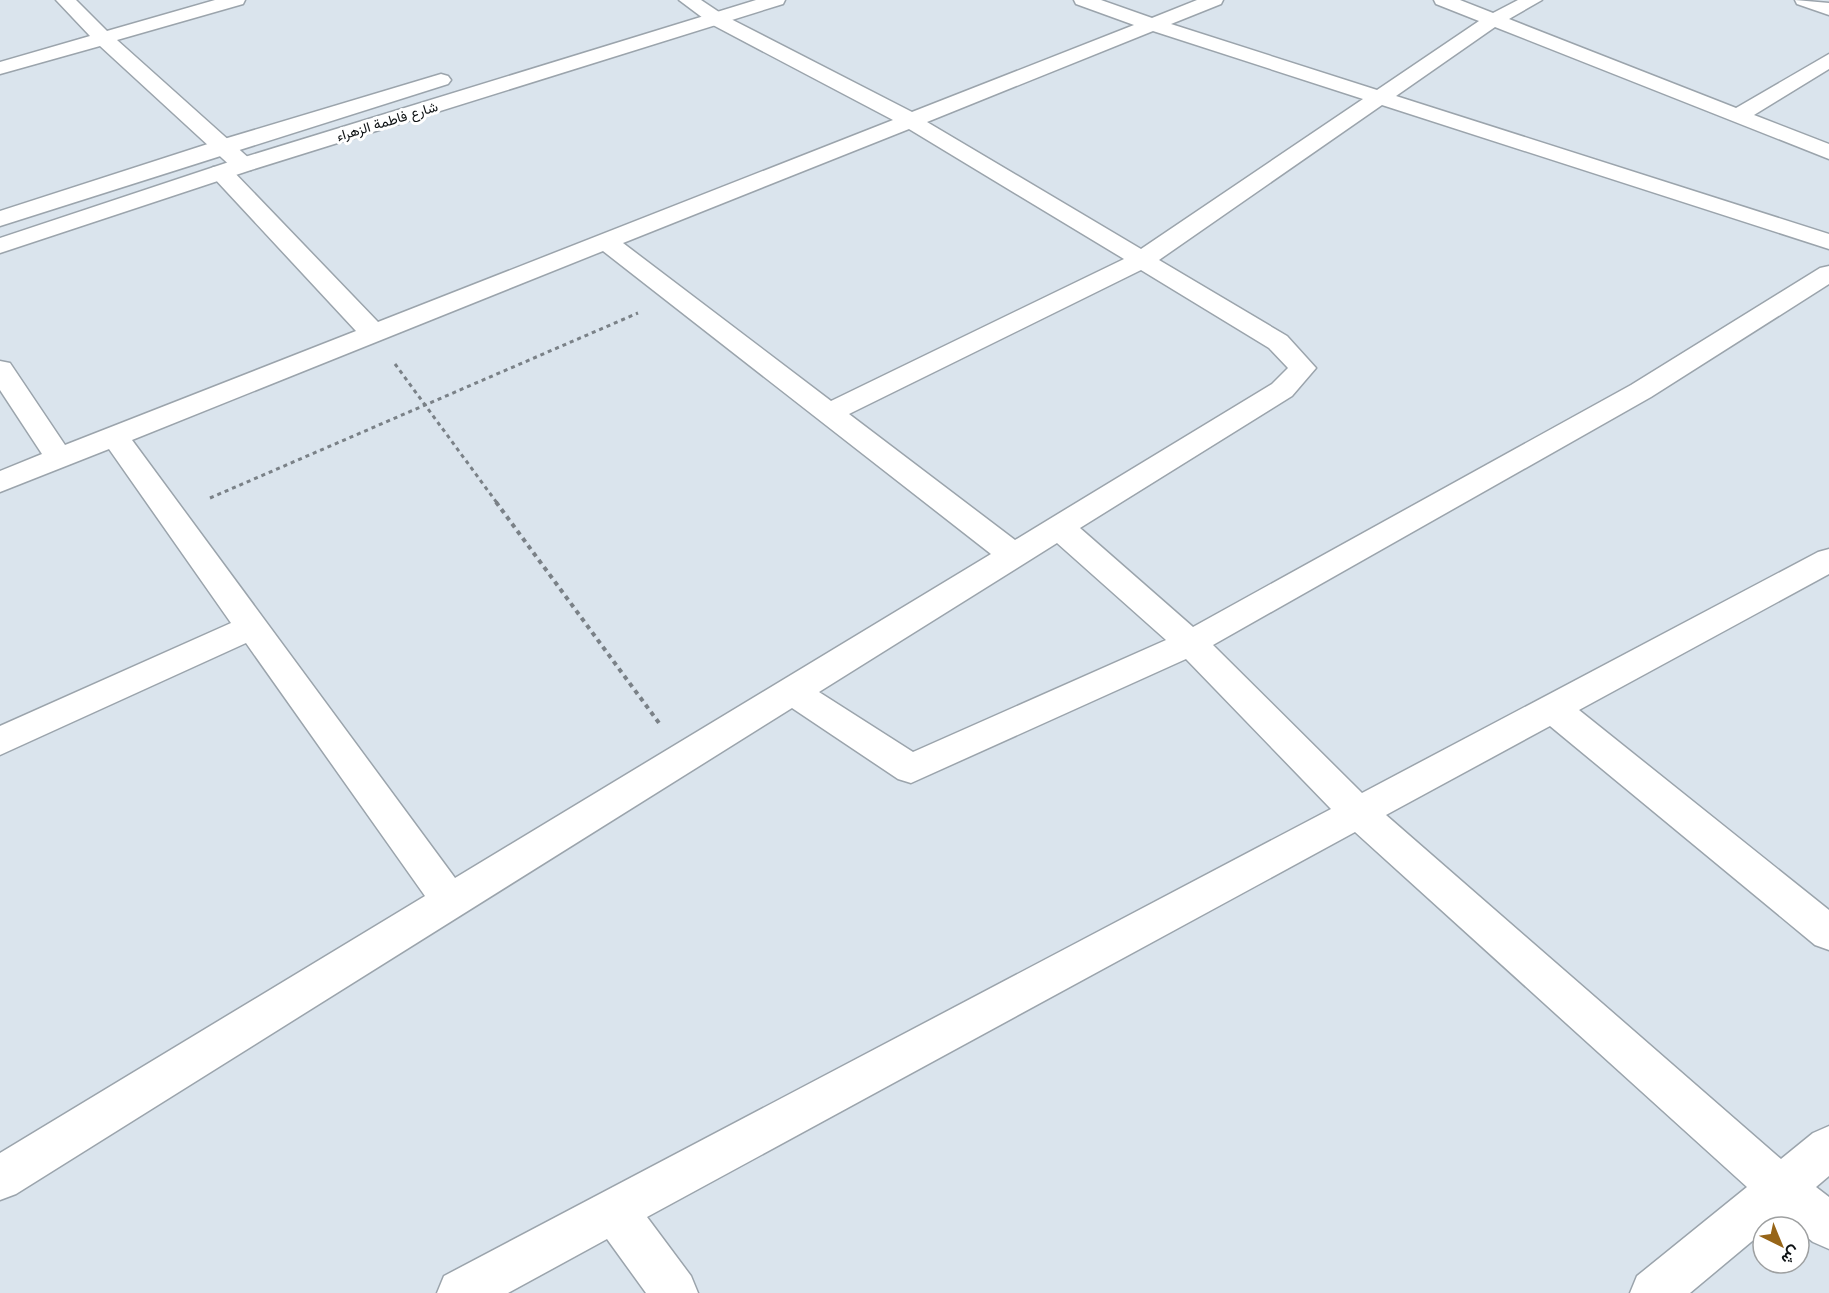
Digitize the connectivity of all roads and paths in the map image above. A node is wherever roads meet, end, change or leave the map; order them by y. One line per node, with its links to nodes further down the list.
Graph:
1 (65, 0): 13 (street)
2 (236, 0): 13 (street)
3 (776, 0): 9 (street, شارع فاطمة الزهراء)
4 (1083, 0): 12 (street)
5 (1214, 0): 12 (street)
6 (1443, 0): 11 (street)
7 (1533, 0): 11 (street)
8 (1804, 0): 10 (street)
9 (695, 7): 19 (street); 22 (street, شارع فاطمة الزهراء)
10 (1829, 9)
11 (1493, 20): 17 (street); 18 (street)
12 (1151, 24): 17 (street); 19 (street)
13 (103, 39): 15 (street); 20 (street)
14 (1829, 60): 18 (street)
15 (0, 68)
16 (458, 75): 20 (street, شارع فاطمة الزهراء)
17 (1378, 98): 25 (street); 27 (street)
18 (1738, 116): 21 (street)
19 (908, 119): 24 (street); 27 (street)
20 (222, 147): 22 (street); 23 (street, شارع فاطمة الزهراء)
21 (1829, 152)
22 (232, 169): 26 (street, شارع فاطمة الزهراء); 30 (street)
23 (0, 219)
24 (605, 241): 29 (street); 30 (street)
25 (1829, 242)
26 (0, 246)
27 (1142, 260): 33 (street); 38 (street)
28 (1829, 273): 42 (street)
29 (678, 297): 32 (path); 33 (street)
30 (373, 333): 32 (path); 34 (street)
31 (0, 369): 35 (street)
32 (425, 405): 37 (path); 46 (path)
33 (829, 413): 39 (street)
34 (114, 436): 35 (street); 37 (street)
35 (59, 458): 36 (street)
36 (0, 482)
37 (171, 515): 41 (street)
38 (1059, 527): 39 (street); 42 (street)
39 (1014, 555): 43 (street)
40 (1829, 560): 44 (street)
41 (252, 627): 45 (street); 48 (street)
42 (1190, 643): 43 (street); 47 (street)
43 (792, 691): 46 (street)
44 (1552, 708): 47 (street); 49 (street)
45 (0, 741)
46 (684, 758): 48 (street)
47 (1358, 811): 52 (street); 53 (street)
48 (450, 901): 51 (street)
49 (1829, 933)
50 (1829, 1148): 52 (street)
51 (0, 1178)
52 (1781, 1188): 54 (street); 57 (street)
53 (614, 1210): 55 (street); 56 (street)
54 (1829, 1226)
55 (461, 1293)
56 (674, 1293)
57 (1654, 1293)

